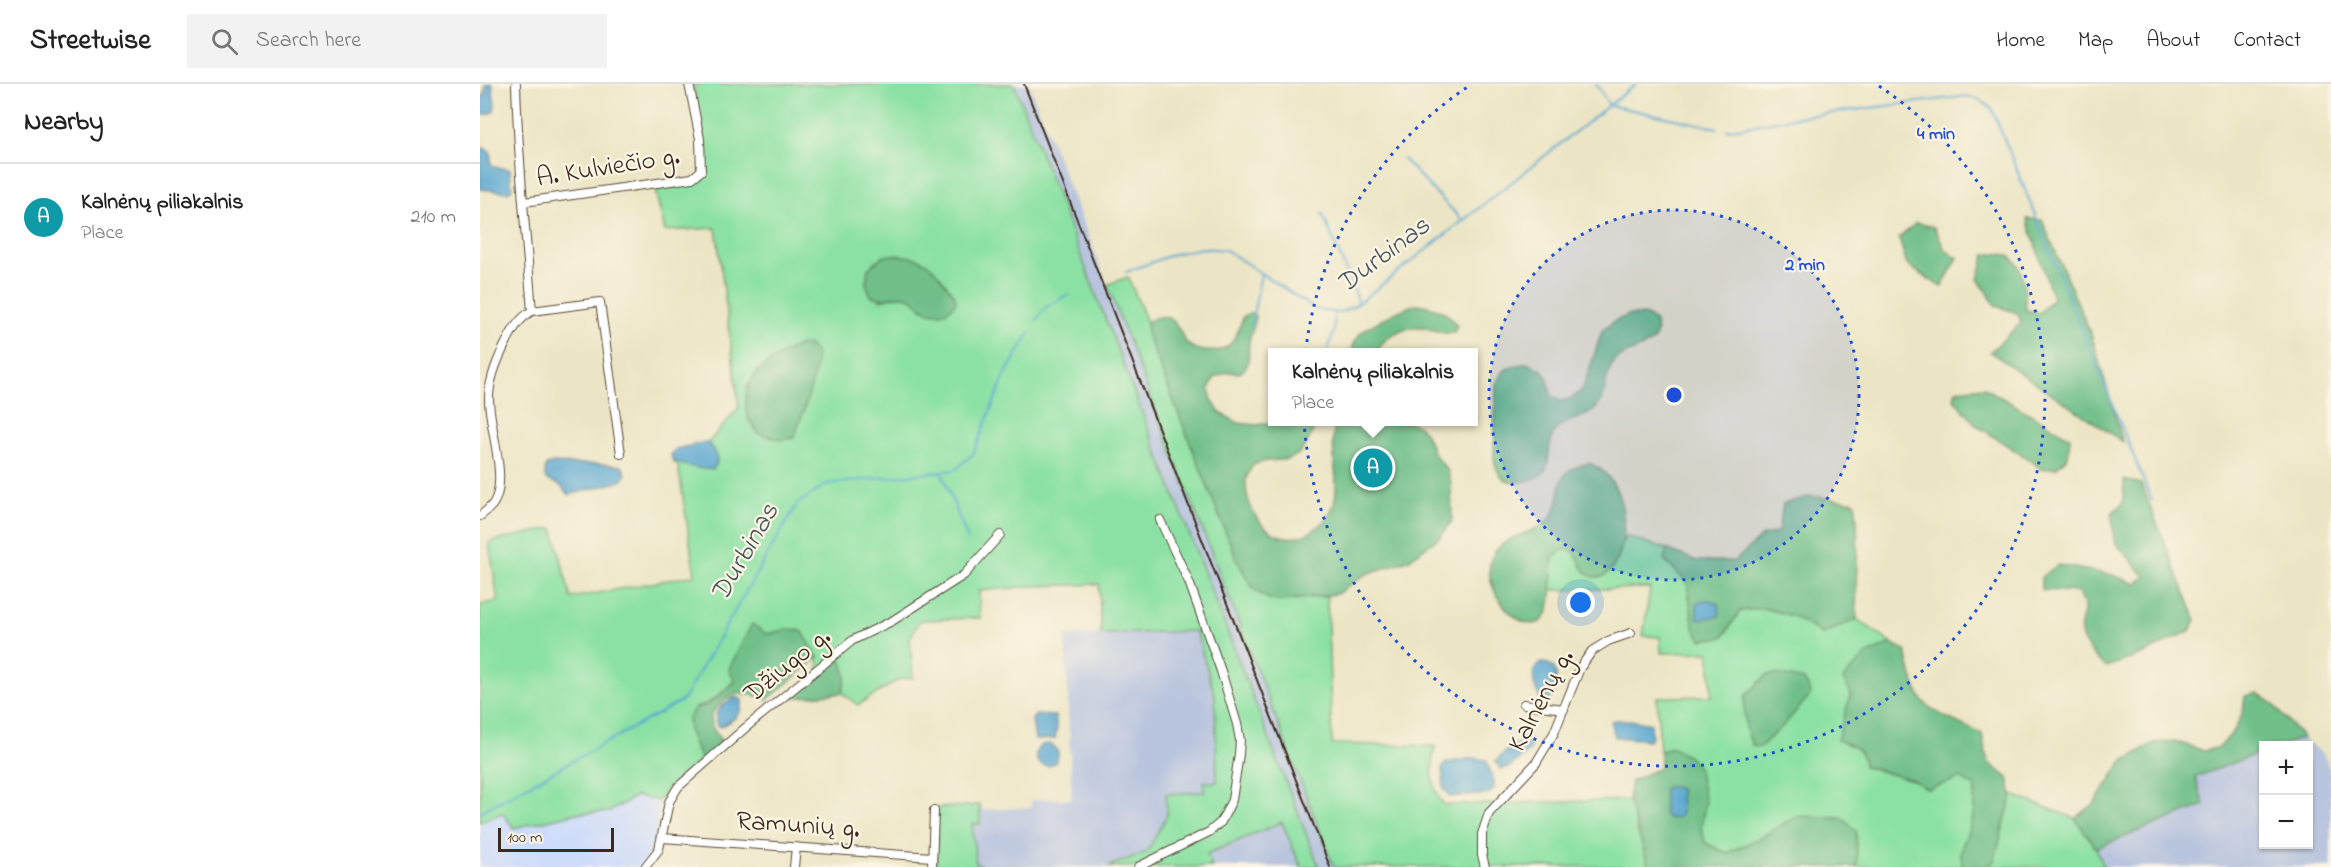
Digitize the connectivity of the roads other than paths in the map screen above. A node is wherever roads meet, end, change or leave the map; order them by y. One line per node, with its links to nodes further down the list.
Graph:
1 (516, 84): 3 (street)
2 (689, 84): 3 (street, A. Kulviečio g.)
3 (524, 202): 4 (street)
4 (532, 311): 5 (street); 6 (street)
5 (621, 454)
6 (480, 516)
7 (1160, 520): 16 (street)
8 (1000, 535): 13 (street, Džiugo g.)
9 (1631, 633): 11 (street, Kalnėnų g.)
10 (1524, 704): 11 (street)
11 (1564, 709): 20 (street, Kalnėnų g.)
12 (934, 812): 15 (street)
13 (662, 838): 14 (street, Ramunių g.); 17 (street, Džiugo g.)
14 (796, 847): 15 (street, Ramunių g.); 18 (street)
15 (932, 857): 19 (street)
16 (1141, 866)
17 (645, 867)
18 (794, 867)
19 (933, 867)
20 (1485, 867)

